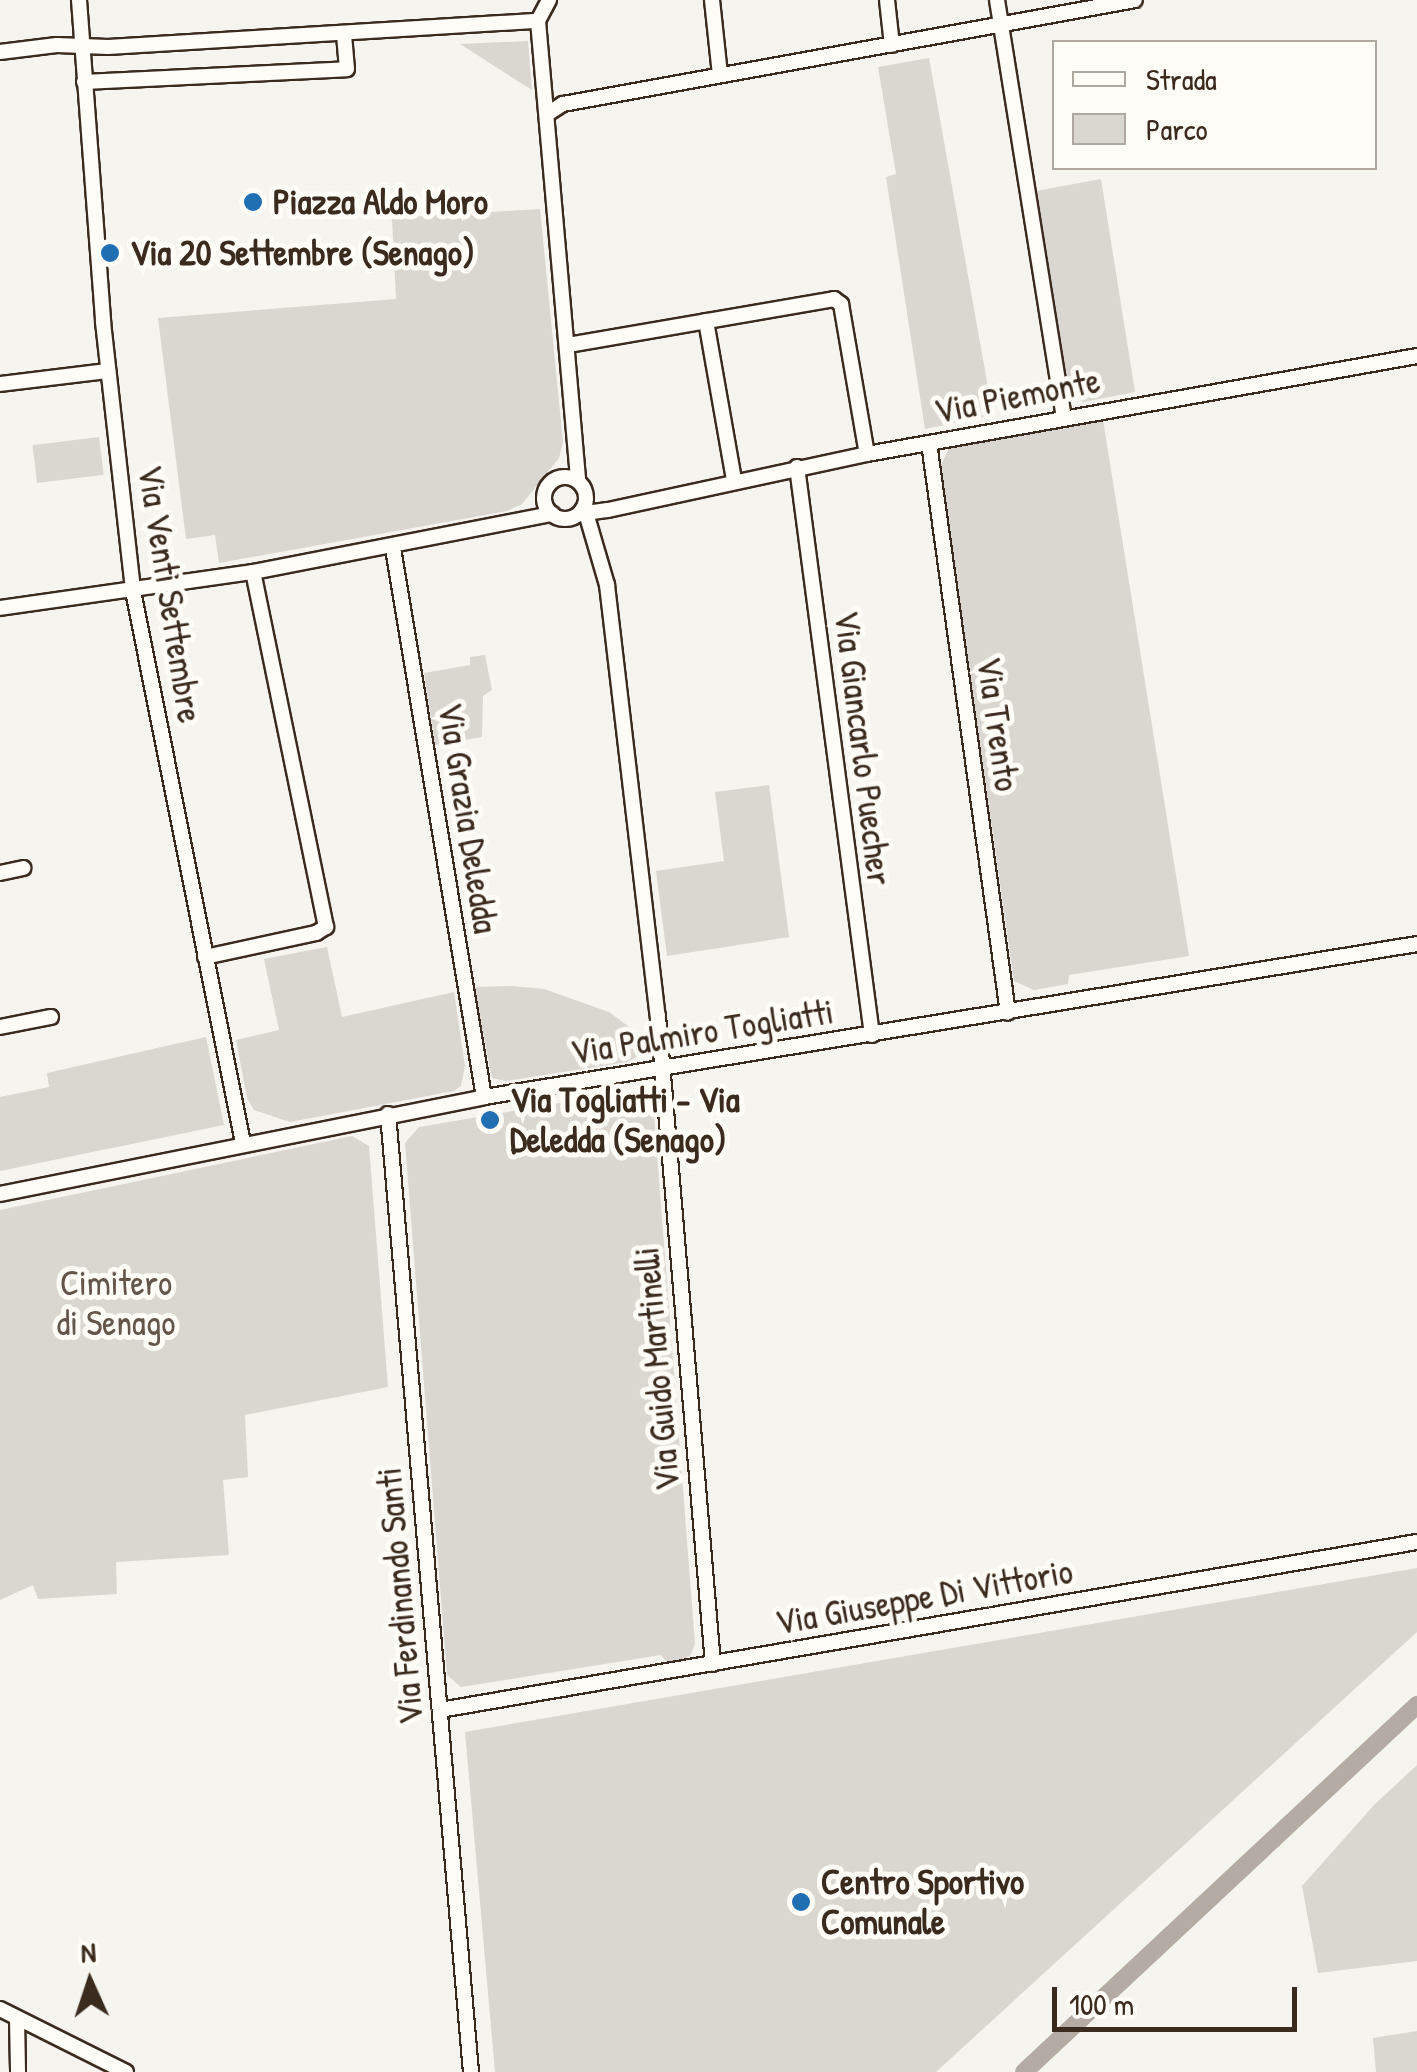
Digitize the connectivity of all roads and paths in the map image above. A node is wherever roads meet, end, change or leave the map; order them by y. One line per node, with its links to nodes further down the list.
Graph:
1 (79, 0): 12 (street, Via Venti Settembre)
2 (549, 0): 8 (street)
3 (712, 0): 14 (street)
4 (887, 0): 11 (street)
5 (997, 0): 9 (street)
6 (1136, 0): 7 (street)
7 (1051, 8): 9 (street)
8 (538, 21): 10 (street); 16 (street)
9 (1000, 24): 11 (street); 22 (street)
10 (344, 34): 12 (street); 15 (street)
11 (892, 44): 14 (street)
12 (83, 47): 13 (street); 15 (street, Via Venti Settembre)
13 (0, 52)
14 (720, 76): 16 (street)
15 (84, 82): 20 (street, Via Venti Settembre)
16 (549, 113): 18 (street)
17 (706, 321): 18 (street); 25 (street); 28 (street)
18 (568, 345): 24 (street)
19 (1417, 356): 22 (street, Via Piemonte)
20 (108, 371): 21 (street); 37 (street, Via Venti Settembre)
21 (0, 384)
22 (1064, 417): 23 (street, Via Piemonte)
23 (929, 442): 25 (street, Via Piemonte); 43 (street, Via Trento)
24 (575, 445): 27 (street); 29 (street)
25 (867, 454): 26 (street, Via Piemonte)
26 (797, 468): 28 (street, Via Piemonte); 46 (street, Via Giancarlo Puecher)
27 (559, 478): 29 (street); 31 (street)
28 (734, 480): 30 (street, Via Piemonte)
29 (580, 483): 30 (street); 32 (street)
30 (624, 505): 32 (street, Via Piemonte); 34 (street)
31 (548, 507): 33 (street); 35 (street)
32 (584, 511): 33 (street); 34 (street, Via Guido Martinelli)
33 (569, 518): 34 (street)
34 (597, 545): 47 (street, Via Guido Martinelli)
35 (393, 548): 36 (street); 48 (street, Via Grazia Deledda)
36 (253, 572): 37 (street); 42 (street)
37 (133, 591): 38 (street); 42 (street, Via Venti Settembre)
38 (0, 608)
39 (23, 868): 40 (street)
40 (0, 873)
41 (1417, 944): 43 (street, Via Palmiro Togliatti)
42 (205, 957): 50 (street, Via Venti Settembre)
43 (1008, 1013): 46 (street, Via Palmiro Togliatti)
44 (51, 1017): 45 (street)
45 (0, 1027)
46 (872, 1035): 47 (street, Via Palmiro Togliatti)
47 (661, 1068): 48 (street, Via Palmiro Togliatti); 53 (street, Via Guido Martinelli)
48 (484, 1097): 49 (street, Via Palmiro Togliatti)
49 (388, 1114): 50 (street, Via Palmiro Togliatti); 54 (street, Via Ferdinando Santi)
50 (244, 1143): 51 (street, Via Palmiro Togliatti)
51 (0, 1194)
52 (1417, 1542): 53 (street, Via Giuseppe Di Vittorio)
53 (713, 1664): 54 (street, Via Giuseppe Di Vittorio)
54 (440, 1710): 59 (street, Via Ferdinando Santi)
55 (0, 2009): 56 (street)
56 (17, 2018): 57 (street); 58 (street)
57 (18, 2072)
58 (126, 2072)
59 (470, 2072)

